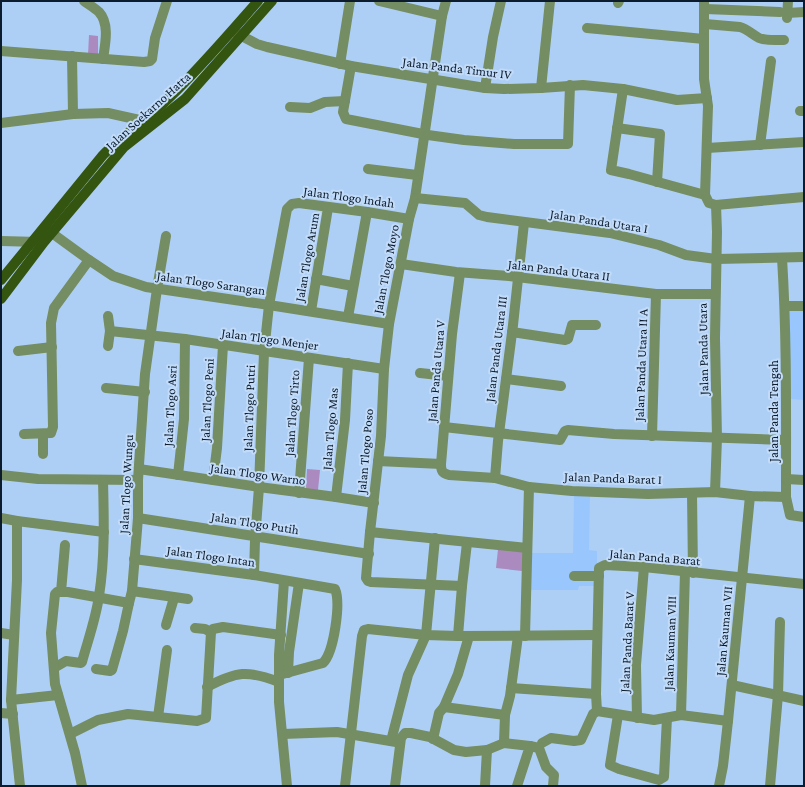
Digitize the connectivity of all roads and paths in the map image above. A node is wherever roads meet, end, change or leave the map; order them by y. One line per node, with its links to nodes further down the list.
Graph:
1 (84, 1): 23 (street)
2 (167, 1): 23 (street)
3 (258, 1): 17 (main road)
4 (350, 1): 25 (street)
5 (379, 1): 14 (street)
6 (446, 1): 14 (street, Jalan Tlogo Moyo)
7 (501, 1): 29 (street)
8 (550, 1): 30 (street)
9 (788, 1): 13 (street)
10 (267, 2): 18 (main road, Jalan Soekarno Hatta)
11 (705, 5): 13 (street); 15 (street)
12 (804, 12): 13 (street)
13 (785, 14)
14 (442, 16): 27 (street, Jalan Tlogo Moyo)
15 (705, 24): 19 (street); 20 (street)
16 (587, 28): 19 (street)
17 (232, 30): 18 (street, Jalan Panda Timur IV); 36 (main road)
18 (241, 36): 25 (street, Jalan Panda Timur IV); 55 (main road, Jalan Soekarno Hatta)
19 (704, 39): 32 (street)
20 (784, 40)
21 (1, 51): 22 (street)
22 (72, 56): 23 (street); 35 (street)
23 (103, 59)
24 (771, 61): 41 (street)
25 (340, 64): 26 (street, Jalan Panda Timur IV)
26 (351, 66): 27 (street, Jalan Panda Timur IV); 33 (street)
27 (433, 79): 29 (street, Jalan Panda Timur IV); 39 (street, Jalan Tlogo Moyo)
28 (570, 85): 30 (street, Jalan Panda Timur IV); 31 (street, Jalan Panda Timur IV); 39 (street)
29 (485, 88): 30 (street, Jalan Panda Timur IV)
30 (542, 88)
31 (623, 89): 32 (street, Jalan Panda Timur IV); 38 (street)
32 (707, 98): 42 (street)
33 (344, 101): 34 (street); 39 (street)
34 (290, 107)
35 (73, 114): 36 (street); 37 (street)
36 (144, 121): 55 (main road)
37 (1, 123)
38 (617, 128): 45 (street); 45 (street)
39 (425, 134): 44 (street, Jalan Tlogo Moyo)
40 (804, 142): 41 (street)
41 (760, 145): 42 (street)
42 (707, 148): 46 (street)
43 (368, 169): 44 (street)
44 (417, 175): 48 (street, Jalan Tlogo Moyo)
45 (657, 182): 46 (street)
46 (705, 195): 49 (street)
47 (804, 197): 49 (street)
48 (415, 198): 53 (street, Jalan Tlogo Moyo); 54 (street, Jalan Panda Utara I)
49 (716, 205): 63 (street, Jalan Panda Utara)
50 (287, 208): 51 (street, Jalan Tlogo Indah); 74 (street, Jalan Tlogo Putri)
51 (328, 208): 52 (street, Jalan Tlogo Indah); 67 (street, Jalan Tlogo Arum)
52 (367, 212): 53 (street, Jalan Tlogo Indah); 69 (street)
53 (409, 219): 64 (street, Jalan Tlogo Moyo)
54 (524, 223): 63 (street, Jalan Panda Utara I); 66 (street, Jalan Panda Utara III)
55 (49, 230): 58 (main road); 59 (main road, Jalan Soekarno Hatta); 62 (street, Jalan Tlogo Sarangan)
56 (166, 236): 70 (street, Jalan Tlogo Wungu)
57 (1, 241): 58 (street)
58 (31, 242): 59 (street); 68 (main road)
59 (44, 242): 73 (main road, Jalan Soekarno Hatta)
60 (804, 257): 61 (street, Jalan Panda Utara I)
61 (782, 258): 63 (street, Jalan Panda Utara I); 75 (street, Jalan Panda Tengah)
62 (89, 260): 70 (street, Jalan Tlogo Sarangan); 88 (street)
63 (716, 260): 72 (street, Jalan Panda Utara)
64 (401, 264): 65 (street, Jalan Panda Utara II); 80 (street, Jalan Tlogo Moyo)
65 (460, 273): 66 (street, Jalan Panda Utara II); 95 (street, Jalan Panda Utara V)
66 (518, 278): 71 (street, Jalan Panda Utara II); 83 (street, Jalan Panda Utara III)
67 (316, 279): 69 (street); 77 (street, Jalan Tlogo Arum)
68 (1, 280)
69 (354, 286): 79 (street)
70 (157, 289): 74 (street, Jalan Tlogo Sarangan); 84 (street, Jalan Tlogo Wungu)
71 (656, 294): 72 (street, Jalan Panda Utara II); 104 (street, Jalan Panda Utara II A)
72 (715, 294): 105 (street, Jalan Panda Utara)
73 (1, 299)
74 (269, 304): 77 (street, Jalan Tlogo Sarangan); 90 (street, Jalan Tlogo Putri)
75 (785, 306): 76 (street); 106 (street, Jalan Panda Tengah)
76 (804, 306)
77 (311, 311): 79 (street, Jalan Tlogo Sarangan)
78 (108, 316): 82 (street)
79 (348, 317): 80 (street, Jalan Tlogo Sarangan)
80 (389, 324): 93 (street, Jalan Tlogo Poso)
81 (596, 324): 83 (street)
82 (110, 331): 84 (street, Jalan Tlogo Menjer); 87 (street)
83 (512, 332): 96 (street, Jalan Panda Utara III)
84 (151, 335): 85 (street, Jalan Tlogo Menjer); 99 (street, Jalan Tlogo Wungu)
85 (185, 339): 86 (street, Jalan Tlogo Menjer); 112 (street, Jalan Tlogo Asri)
86 (224, 345): 90 (street, Jalan Tlogo Menjer); 117 (street, Jalan Tlogo Peni)
87 (108, 346)
88 (52, 347): 89 (street); 103 (street)
89 (18, 351)
90 (264, 352): 91 (street, Jalan Tlogo Menjer); 119 (street, Jalan Tlogo Putri)
91 (308, 358): 92 (street, Jalan Tlogo Menjer); 122 (street, Jalan Tlogo Tirto)
92 (348, 363): 93 (street, Jalan Tlogo Menjer); 125 (street, Jalan Tlogo Mas)
93 (384, 369): 108 (street, Jalan Tlogo Poso)
94 (420, 373): 95 (street)
95 (448, 376): 100 (street, Jalan Panda Utara V)
96 (506, 379): 97 (street); 101 (street, Jalan Panda Utara III)
97 (561, 386)
98 (106, 388): 99 (street)
99 (145, 392): 110 (street, Jalan Tlogo Wungu)
100 (444, 427): 101 (street); 109 (street, Jalan Panda Utara V)
101 (499, 432): 104 (street); 113 (street, Jalan Panda Utara III)
102 (24, 434): 103 (street)
103 (43, 434): 107 (street)
104 (652, 436): 105 (street)
105 (717, 438): 106 (street); 121 (street, Jalan Panda Utara)
106 (786, 440): 114 (street, Jalan Panda Tengah)
107 (43, 454)
108 (378, 461): 109 (street, Jalan Panda Barat I); 127 (street, Jalan Tlogo Poso)
109 (442, 468): 113 (street, Jalan Panda Barat I)
110 (139, 469): 112 (street, Jalan Tlogo Warno); 116 (street, Jalan Tlogo Wungu)
111 (1, 475): 115 (street)
112 (178, 475): 117 (street, Jalan Tlogo Warno)
113 (495, 478): 120 (street, Jalan Panda Barat I)
114 (786, 479): 118 (street); 126 (street, Jalan Panda Tengah)
115 (103, 480): 116 (street); 132 (street)
116 (138, 480): 130 (street, Jalan Tlogo Wungu)
117 (213, 480): 119 (street, Jalan Tlogo Warno)
118 (804, 480)
119 (259, 487): 122 (street, Jalan Tlogo Warno); 134 (street, Jalan Tlogo Putri)
120 (529, 487): 123 (street, Jalan Panda Barat I); 138 (street)
121 (715, 492): 123 (street, Jalan Panda Barat I); 124 (street, Jalan Panda Barat I)
122 (299, 493): 125 (street, Jalan Tlogo Warno)
123 (692, 493): 142 (street, Jalan Kauman VIII)
124 (750, 496): 126 (street, Jalan Panda Barat I); 146 (street, Jalan Kauman VII)
125 (336, 497): 127 (street, Jalan Tlogo Warno)
126 (786, 497): 128 (street, Jalan Panda Tengah)
127 (374, 503): 133 (street, Jalan Tlogo Poso)
128 (804, 517)
129 (1, 518): 131 (street)
130 (138, 518): 134 (street, Jalan Tlogo Putih); 140 (street, Jalan Tlogo Wungu)
131 (17, 521): 132 (street); 166 (street)
132 (104, 532): 154 (street)
133 (370, 532): 135 (street); 139 (street, Jalan Tlogo Poso)
134 (255, 536): 139 (street, Jalan Tlogo Putih); 143 (street, Jalan Tlogo Putri)
135 (435, 538): 136 (street); 150 (street)
136 (467, 543): 138 (street); 151 (street)
137 (65, 545): 153 (street)
138 (528, 548): 169 (street)
139 (369, 554): 150 (street, Jalan Tlogo Poso)
140 (134, 559): 143 (street, Jalan Tlogo Intan); 152 (street, Jalan Tlogo Wungu)
141 (644, 567): 142 (street, Jalan Panda Barat); 145 (street, Jalan Panda Barat); 190 (street, Jalan Panda Barat V)
142 (689, 573): 146 (street, Jalan Panda Barat); 188 (street, Jalan Kauman VIII)
143 (254, 575): 147 (street, Jalan Tlogo Intan)
144 (574, 576): 145 (street)
145 (599, 576): 165 (street, Jalan Panda Barat)
146 (741, 578): 149 (street, Jalan Panda Barat); 174 (street, Jalan Kauman VII)
147 (284, 581): 148 (street, Jalan Tlogo Intan); 164 (street)
148 (298, 583): 173 (street); 173 (street, Jalan Tlogo Intan)
149 (804, 584)
150 (430, 585): 151 (street); 163 (street)
151 (462, 586): 167 (street)
152 (132, 591): 155 (street); 157 (street, Jalan Tlogo Wungu)
153 (61, 592): 154 (street); 171 (street)
154 (99, 598): 157 (street); 171 (street)
155 (174, 598): 156 (street); 159 (street)
156 (188, 599)
157 (129, 603): 172 (street, Jalan Tlogo Wungu)
158 (780, 622): 179 (street)
159 (166, 625)
160 (195, 628): 161 (street)
161 (211, 632): 164 (street); 175 (street)
162 (1, 633): 166 (street)
163 (426, 634): 167 (street); 195 (street); 196 (street)
164 (281, 635): 173 (street)
165 (597, 635): 169 (street); 177 (street, Jalan Panda Barat)
166 (14, 636): 180 (street)
167 (458, 636): 168 (street)
168 (469, 636): 169 (street); 182 (street)
169 (522, 636): 176 (street)
170 (167, 650): 189 (street)
171 (54, 668): 178 (street)
172 (96, 669)
173 (282, 677): 175 (street); 194 (street)
174 (732, 685): 179 (street); 192 (street, Jalan Kauman VII)
175 (207, 687): 189 (street)
176 (511, 688): 177 (street); 186 (street)
177 (596, 694): 183 (street, Jalan Panda Barat)
178 (58, 695): 180 (street); 193 (street)
179 (778, 695): 181 (street); 211 (street)
180 (11, 700): 185 (street)
181 (804, 701)
182 (444, 708): 186 (street); 197 (street)
183 (598, 711): 187 (street); 199 (street)
184 (1, 713): 185 (street)
185 (13, 714): 202 (street)
186 (505, 715): 198 (street)
187 (618, 715): 190 (street); 191 (street)
188 (680, 715): 191 (street); 192 (street)
189 (158, 717): 193 (street)
190 (637, 718): 191 (street)
191 (667, 718)
192 (728, 721): 210 (street, Jalan Kauman VII)
193 (70, 734): 203 (street)
194 (283, 734): 195 (street); 204 (street)
195 (351, 735): 196 (street); 205 (street)
196 (394, 737): 197 (street); 206 (street)
197 (433, 739): 201 (street)
198 (504, 743): 200 (street); 201 (street)
199 (542, 743)
200 (530, 746): 208 (street); 209 (street)
201 (488, 750): 207 (street)
202 (20, 786)
203 (82, 786)
204 (287, 786)
205 (345, 786)
206 (395, 786)
207 (485, 786)
208 (517, 786)
209 (553, 786)
210 (719, 786)
211 (770, 786)

